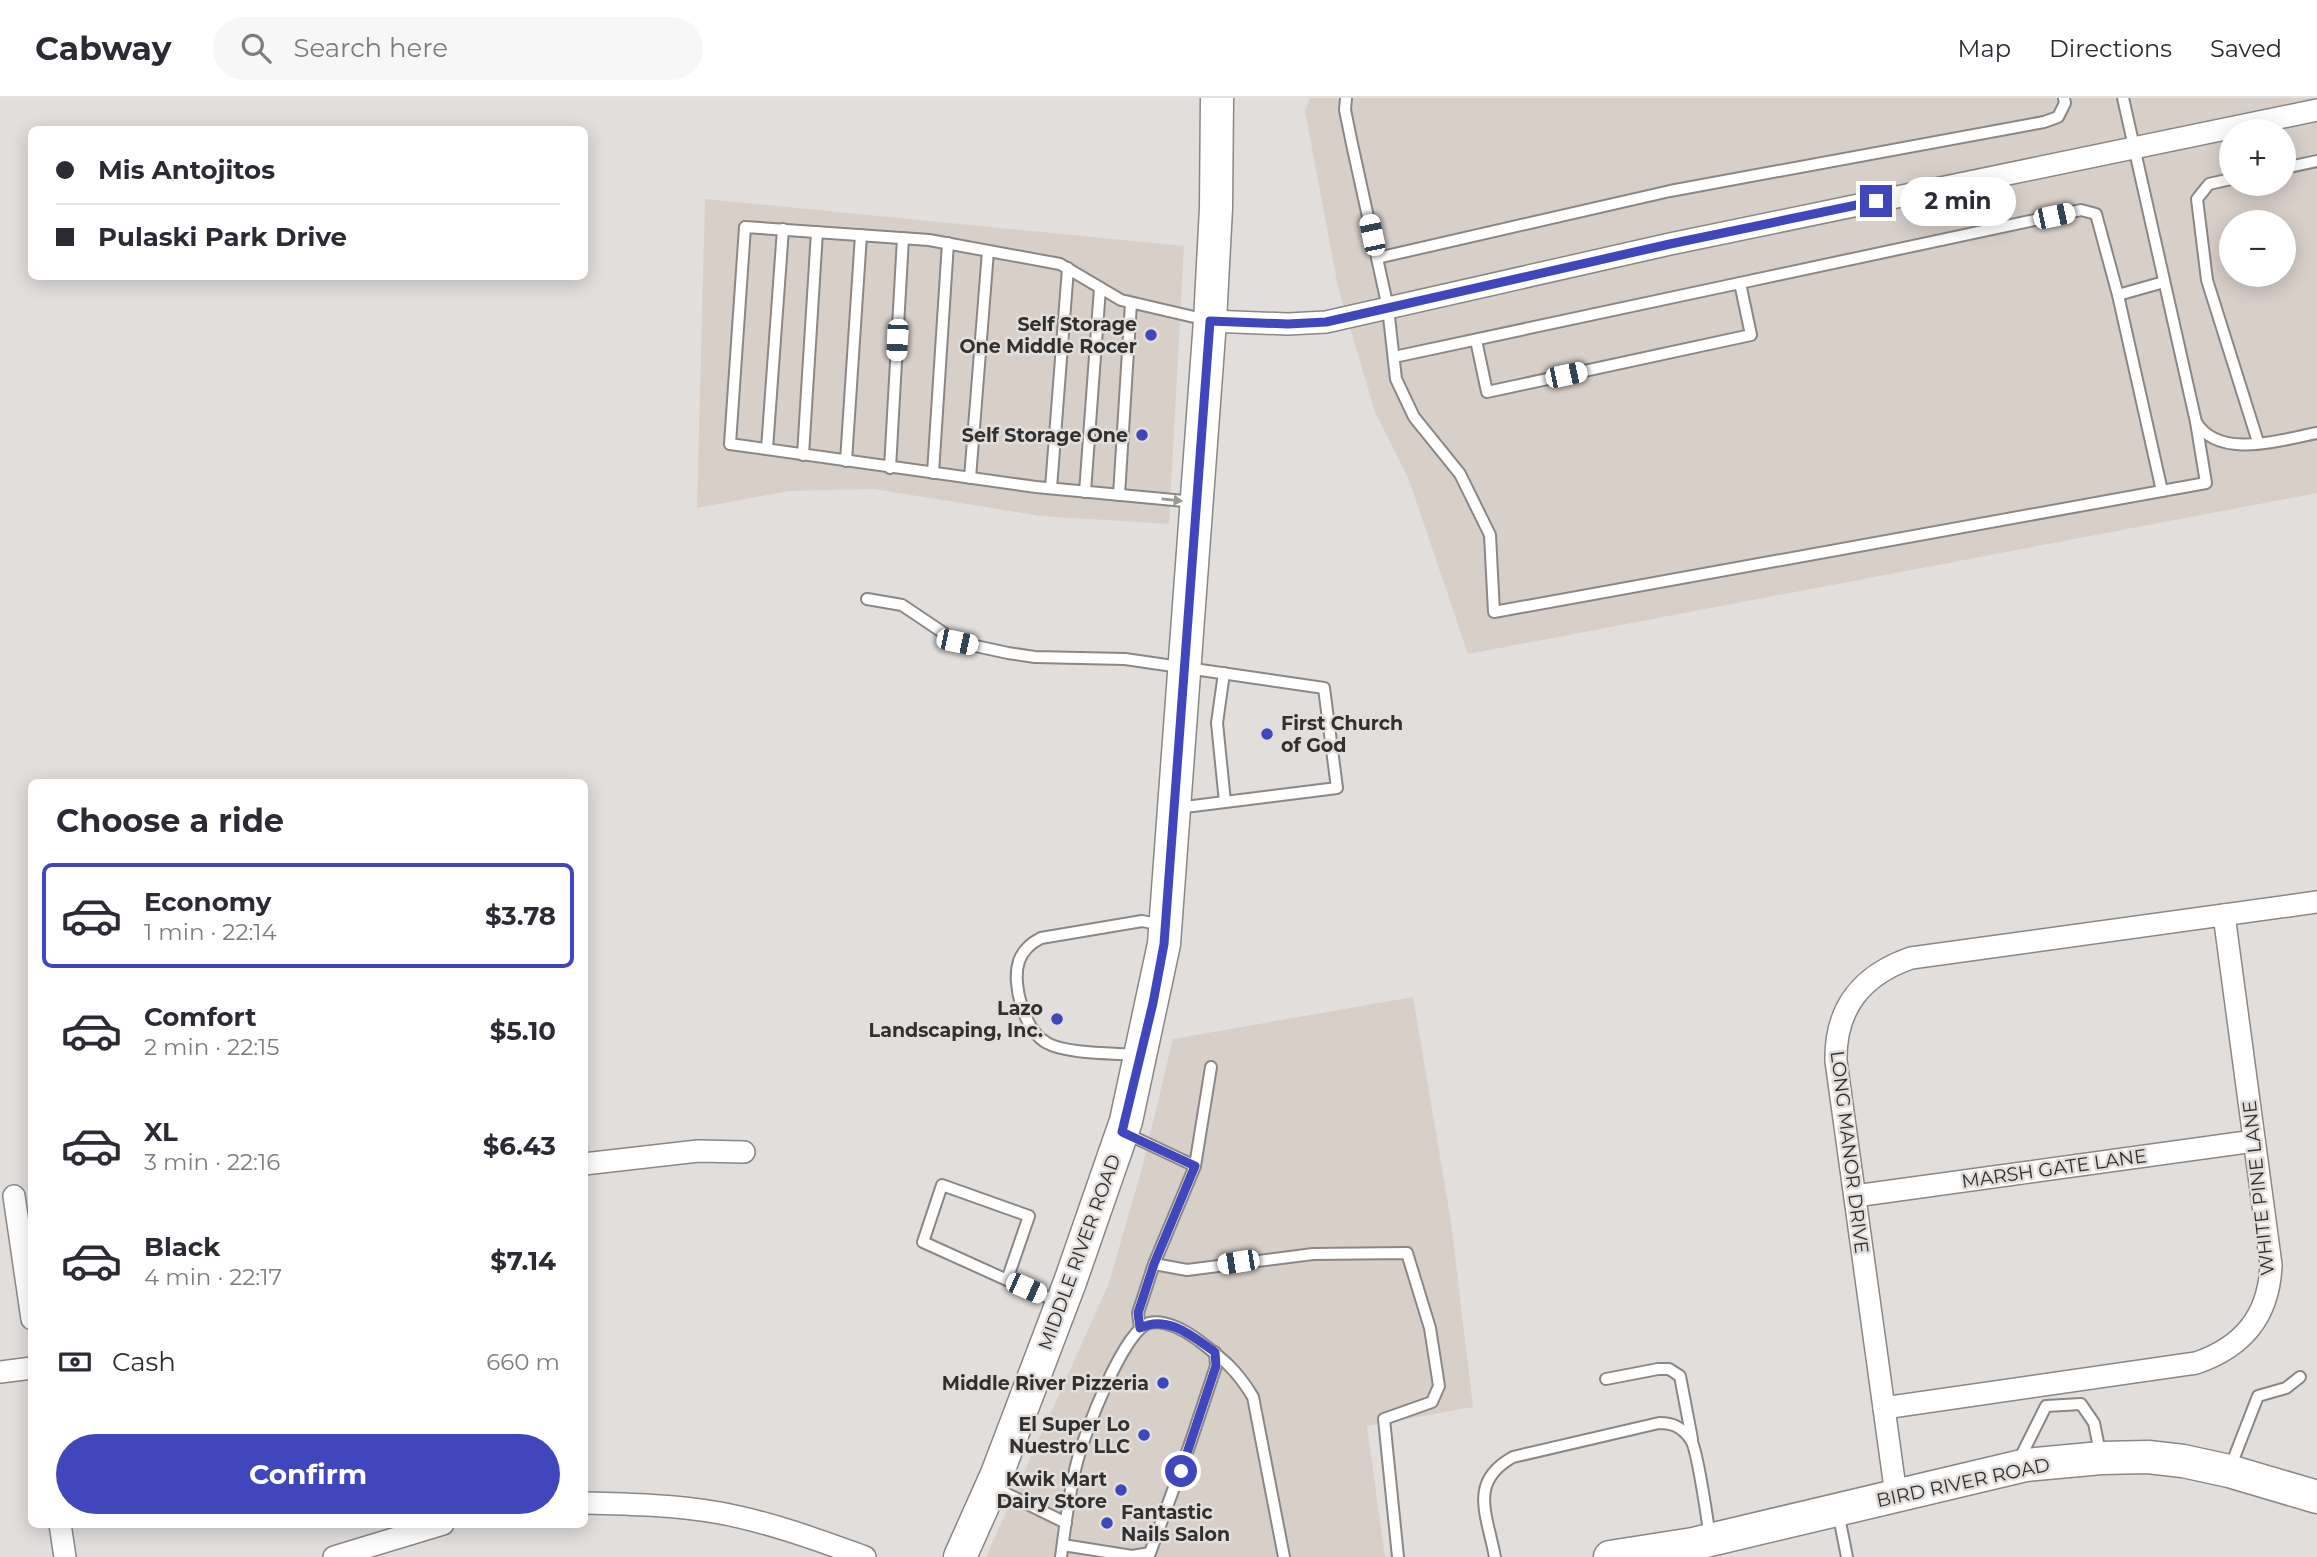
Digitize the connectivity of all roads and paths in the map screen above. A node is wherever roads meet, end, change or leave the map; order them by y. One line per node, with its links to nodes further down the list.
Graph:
1 (1217, 98): 24 (street, MIDDLE RIVER ROAD)
2 (1346, 98): 16 (lane)
3 (2064, 98): 16 (lane)
4 (2123, 98): 6 (lane)
5 (2317, 110): 6 (street)
6 (2134, 148): 18 (lane); 23 (street)
7 (2317, 161): 8 (lane)
8 (2296, 165)
9 (2219, 182): 29 (lane)
10 (783, 229): 11 (lane); 30 (lane); 30 (lane)
11 (817, 232): 12 (lane); 31 (lane)
12 (861, 235): 13 (lane); 32 (lane)
13 (903, 238): 14 (lane); 33 (lane)
14 (948, 243): 15 (lane); 34 (lane)
15 (988, 251): 17 (lane); 35 (lane)
16 (1377, 258): 23 (lane)
17 (1068, 268): 20 (lane); 36 (lane)
18 (2164, 282): 21 (lane); 27 (lane)
19 (1740, 283): 21 (lane); 25 (lane); 25 (lane)
20 (1100, 288): 22 (lane); 38 (lane)
21 (2118, 295): 37 (lane)
22 (1131, 303): 24 (lane); 39 (lane)
23 (1388, 308): 24 (street); 26 (lane)
24 (1210, 321): 40 (street, MIDDLE RIVER ROAD)
25 (1476, 340): 26 (lane)
26 (1394, 358): 37 (lane)
27 (2196, 422): 29 (lane); 37 (lane)
28 (2317, 433): 29 (lane)
29 (2258, 442)
30 (767, 449): 31 (lane)
31 (803, 455): 32 (lane)
32 (846, 461): 33 (lane)
33 (890, 468): 34 (lane)
34 (933, 473): 35 (lane)
35 (970, 478): 36 (lane)
36 (1051, 488): 38 (lane)
37 (2162, 491)
38 (1085, 492): 39 (lane)
39 (1119, 495): 40 (lane, one-way to 40)
40 (1196, 502): 42 (street, MIDDLE RIVER ROAD)
41 (867, 599): 42 (lane)
42 (1185, 667): 43 (lane); 45 (street, MIDDLE RIVER ROAD)
43 (1224, 673): 44 (lane); 44 (lane)
44 (1225, 802): 45 (lane)
45 (1174, 808): 48 (street, MIDDLE RIVER ROAD)
46 (2317, 902): 47 (street, LONG MANOR DRIVE)
47 (2224, 915): 52 (street, WHITE PINE LANE); 57 (street, LONG MANOR DRIVE)
48 (1166, 926): 49 (street, MIDDLE RIVER ROAD); 49 (lane)
49 (1141, 1055): 51 (street, MIDDLE RIVER ROAD)
50 (1211, 1067): 55 (lane)
51 (1122, 1132): 55 (lane); 61 (street, MIDDLE RIVER ROAD)
52 (2254, 1141): 57 (street, MARSH GATE LANE); 68 (street, WHITE PINE LANE)
53 (744, 1152): 54 (street)
54 (588, 1164)
55 (1195, 1166): 58 (lane)
56 (15, 1196): 60 (street)
57 (1855, 1196): 68 (street, LONG MANOR DRIVE)
58 (1154, 1264): 62 (lane); 89 (lane)
59 (1007, 1280): 59 (lane); 61 (lane)
60 (28, 1290)
61 (1062, 1304): 73 (street, MIDDLE RIVER ROAD)
62 (1140, 1328): 63 (lane); 78 (lane)
63 (1215, 1352): 81 (lane); 88 (lane)
64 (28, 1368): 65 (street)
65 (0, 1372)
66 (2300, 1377): 72 (lane)
67 (1606, 1379): 69 (lane)
68 (1884, 1408): 74 (street, LONG MANOR DRIVE)
69 (1693, 1442): 82 (lane); 90 (lane)
70 (2101, 1458): 71 (street, BIRD RIVER ROAD); 71 (lane); 72 (street, BIRD RIVER ROAD)
71 (2015, 1468): 74 (street, BIRD RIVER ROAD)
72 (2229, 1471): 75 (street, BIRD RIVER ROAD)
73 (992, 1486): 78 (lane); 86 (street, MIDDLE RIVER ROAD)
74 (1896, 1495): 77 (street, BIRD RIVER ROAD)
75 (2317, 1497)
76 (588, 1503): 85 (street)
77 (1837, 1509): 82 (street, BIRD RIVER ROAD); 92 (lane)
78 (1066, 1523): 81 (lane)
79 (61, 1528): 83 (street)
80 (426, 1528): 84 (street)
81 (1063, 1545): 87 (lane)
82 (1700, 1547): 91 (street, BIRD RIVER ROAD)
83 (65, 1557)
84 (334, 1557)
85 (865, 1557)
86 (960, 1557)
87 (1061, 1557)
88 (1284, 1557)
89 (1398, 1557)
90 (1495, 1557)
91 (1610, 1557)
92 (1847, 1557)

